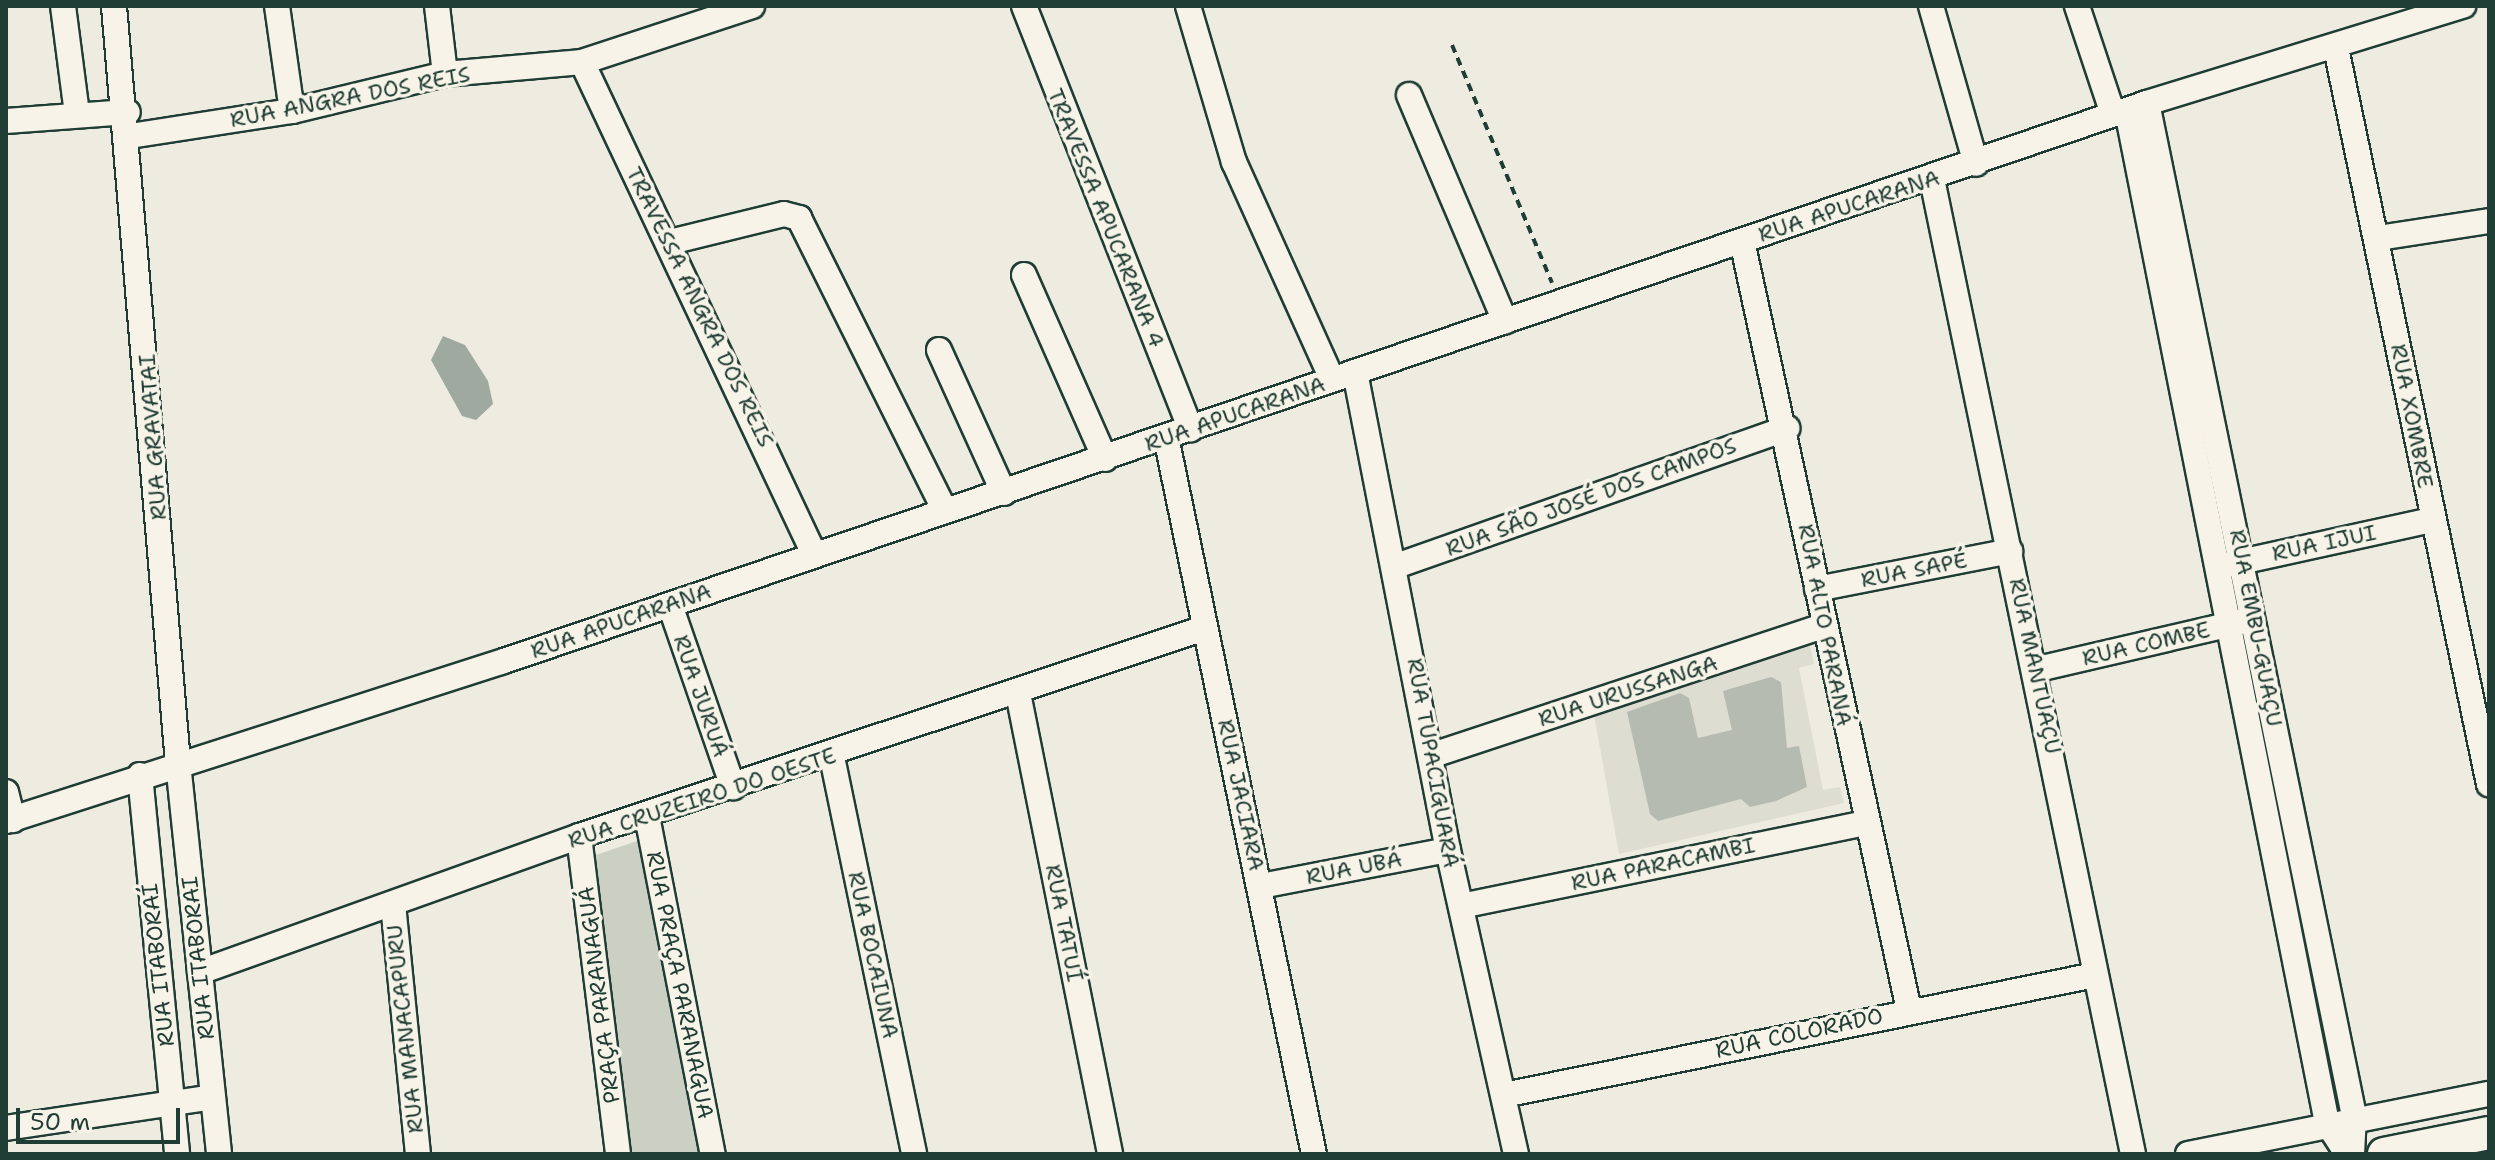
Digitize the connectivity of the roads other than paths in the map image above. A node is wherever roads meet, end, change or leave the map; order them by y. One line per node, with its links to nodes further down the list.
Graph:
1 (63, 6): 17 (street)
2 (114, 6): 19 (street, RUA GRAVATAI)
3 (277, 6): 16 (street)
4 (437, 6): 13 (street)
5 (752, 6): 12 (street, RUA ANGRA DOS REIS)
6 (1024, 6): 31 (street, TRAVESSA APUCARANA 4)
7 (1188, 6): 29 (street, RUA TUPACIGUARÁ)
8 (1931, 6): 20 (street)
9 (2077, 6): 15 (street)
10 (2463, 6): 11 (street, RUA APUCARANA)
11 (2336, 48): 15 (street, RUA APUCARANA); 23 (street, RUA XOMBRE)
12 (582, 62): 13 (street, RUA ANGRA DOS REIS); 25 (street, TRAVESSA ANGRA DOS REIS)
13 (445, 74): 16 (street, RUA ANGRA DOS REIS)
14 (1409, 95): 27 (street)
15 (2129, 109): 20 (street, RUA APUCARANA); 39 (street, RUA EMBU-GUAÇU); 41 (street, RUA EMBU-GUAÇU)
16 (292, 111): 19 (street, RUA ANGRA DOS REIS)
17 (77, 114): 18 (street, RUA ANGRA DOS REIS); 19 (street, RUA ANGRA DOS REIS)
18 (6, 121)
19 (129, 124): 53 (street, RUA GRAVATAI)
20 (1976, 164): 21 (street, RUA APUCARANA)
21 (1932, 179): 24 (street, RUA APUCARANA); 37 (street, RUA MANTUAÇU)
22 (2489, 221): 23 (street)
23 (2378, 238): 36 (street, RUA XOMBRE)
24 (1742, 241): 27 (street, RUA APUCARANA); 30 (street, RUA ALTO PARANÁ)
25 (670, 242): 35 (street); 38 (street, TRAVESSA ANGRA DOS REIS)
26 (1024, 275): 33 (street)
27 (1505, 321): 29 (street, RUA APUCARANA)
28 (939, 350): 34 (street)
29 (1344, 376): 31 (street, RUA APUCARANA); 40 (street, RUA TUPACIGUARÁ)
30 (1787, 428): 40 (street, RUA SÃO JOSÉ DOS CAMPOS); 42 (street, RUA ALTO PARANÁ)
31 (1191, 429): 32 (street, RUA APUCARANA)
32 (1166, 437): 33 (street, RUA APUCARANA); 47 (street, RUA JACIARA)
33 (1105, 459): 34 (street, RUA APUCARANA)
34 (1004, 493): 35 (street, RUA APUCARANA)
35 (945, 511): 38 (street, RUA APUCARANA)
36 (2431, 520): 39 (street, RUA IJUI); 50 (street, RUA XOMBRE)
37 (2010, 551): 42 (street, RUA SAPÉ); 48 (street, RUA MANTUAÇU)
38 (814, 554): 43 (street, RUA APUCARANA)
39 (2243, 562): 41 (street, RUA IJUI); 44 (street, RUA EMBU-GUAÇU)
40 (1396, 566): 51 (street, RUA TUPACIGUARÁ)
41 (2217, 567): 45 (street, RUA EMBU-GUAÇU)
42 (1817, 589): 46 (street, RUA ALTO PARANÁ)
43 (670, 605): 53 (street, RUA APUCARANA); 56 (street, RUA JURUÁ)
44 (2254, 618): 45 (street, RUA COMBE); 73 (street, RUA EMBU-GUAÇU)
45 (2229, 625): 48 (street, RUA COMBE); 74 (street, RUA EMBU-GUAÇU)
46 (1824, 626): 51 (street, RUA URUSSANGA); 60 (street, RUA ALTO PARANÁ)
47 (1205, 628): 49 (street, RUA CRUZEIRO DO OESTE); 63 (street, RUA JACIARA)
48 (2038, 669): 67 (street, RUA MANTUAÇU)
49 (1018, 693): 52 (street, RUA CRUZEIRO DO OESTE); 83 (street, RUA TATUÍ)
50 (2480, 693): 55 (street, RUA XOMBRE)
51 (1433, 755): 62 (street, RUA TUPACIGUARÁ)
52 (832, 757): 56 (street, RUA CRUZEIRO DO OESTE); 82 (street, RUA BOCAIUNA)
53 (178, 763): 54 (street, RUA APUCARANA); 66 (street, RUA ITABORAI)
54 (140, 775): 59 (street, RUA APUCARANA); 72 (street, RUA ITABORAÍ)
55 (2489, 784)
56 (733, 787): 58 (street, RUA CRUZEIRO DO OESTE)
57 (6, 792): 59 (street)
58 (647, 816): 61 (street, RUA CRUZEIRO DO OESTE); 81 (street, RUA PRAÇA PARANAGUA)
59 (9, 820)
60 (1866, 823): 65 (street, RUA PARACAMBI); 68 (street, RUA ALTO PARANÁ)
61 (579, 836): 64 (street, RUA CRUZEIRO DO OESTE); 80 (street, PRAÇA PARANAGUÁ)
62 (1448, 850): 63 (street, RUA UBÁ); 65 (street, RUA TUPACIGUARÁ)
63 (1261, 886): 84 (street, RUA JACIARA)
64 (393, 904): 66 (street, RUA CRUZEIRO DO OESTE); 79 (street, RUA MANACAPURU)
65 (1461, 906): 70 (street, RUA TUPACIGUARÁ)
66 (200, 972): 71 (street, RUA ITABORAI)
67 (2095, 975): 68 (street, RUA COLORADO); 86 (street, RUA MANTUAÇU)
68 (1909, 1010): 70 (street, RUA COLORADO)
69 (2489, 1094): 73 (street)
70 (1504, 1095): 85 (street, RUA TUPACIGUARÁ)
71 (213, 1097): 72 (street); 78 (street, RUA ITABORAI)
72 (172, 1102): 75 (street); 77 (street, RUA ITABORAÍ)
73 (2354, 1116): 74 (street); 88 (street, RUA EMBU-GUAÇU)
74 (2327, 1123): 87 (street); 88 (street, RUA EMBU-GUAÇU)
75 (6, 1128)
76 (2489, 1133): 89 (main road)
77 (177, 1154)
78 (219, 1154)
79 (418, 1154)
80 (618, 1154)
81 (713, 1154)
82 (914, 1154)
83 (1110, 1154)
84 (1314, 1154)
85 (1516, 1154)
86 (2133, 1154)
87 (2188, 1154)
88 (2349, 1154)
89 (2384, 1154)

